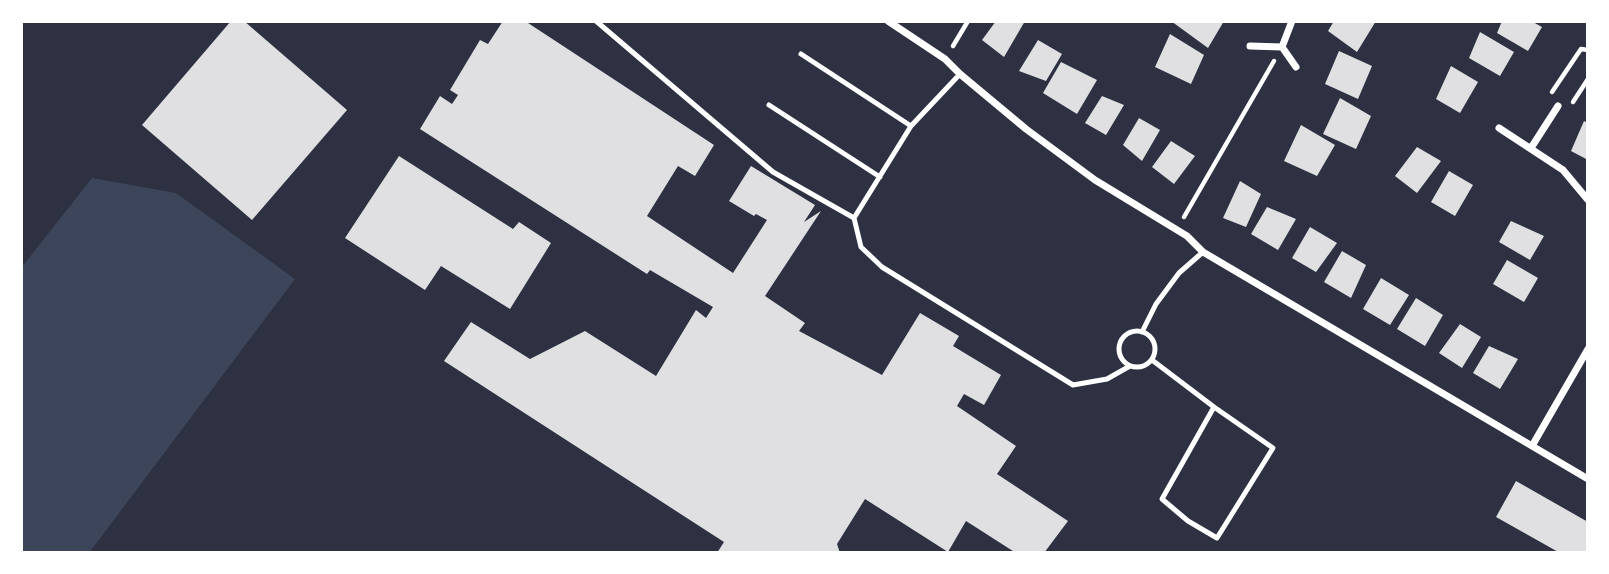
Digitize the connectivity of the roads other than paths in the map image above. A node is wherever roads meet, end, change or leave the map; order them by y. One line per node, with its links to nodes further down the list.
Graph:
1 (597, 21): 16 (lane)
2 (888, 21): 8 (street)
3 (1292, 21): 5 (street)
4 (1250, 47): 5 (street)
5 (1282, 47): 7 (street)
6 (801, 54): 11 (lane)
7 (1296, 67)
8 (960, 74): 11 (lane); 17 (street)
9 (769, 106): 14 (lane)
10 (1558, 106): 13 (street)
11 (911, 126): 14 (lane)
12 (1499, 128): 13 (street)
13 (1531, 148): 15 (street)
14 (880, 177): 16 (lane)
15 (1588, 200)
16 (854, 218): 21 (lane)
17 (1203, 252): 18 (lane); 23 (street)
18 (1142, 332): 20 (lane); 21 (lane)
19 (1588, 349): 23 (street)
20 (1152, 360): 21 (lane); 22 (lane)
21 (1130, 366)
22 (1214, 407): 22 (lane)
23 (1532, 446): 24 (street)
24 (1588, 479)

